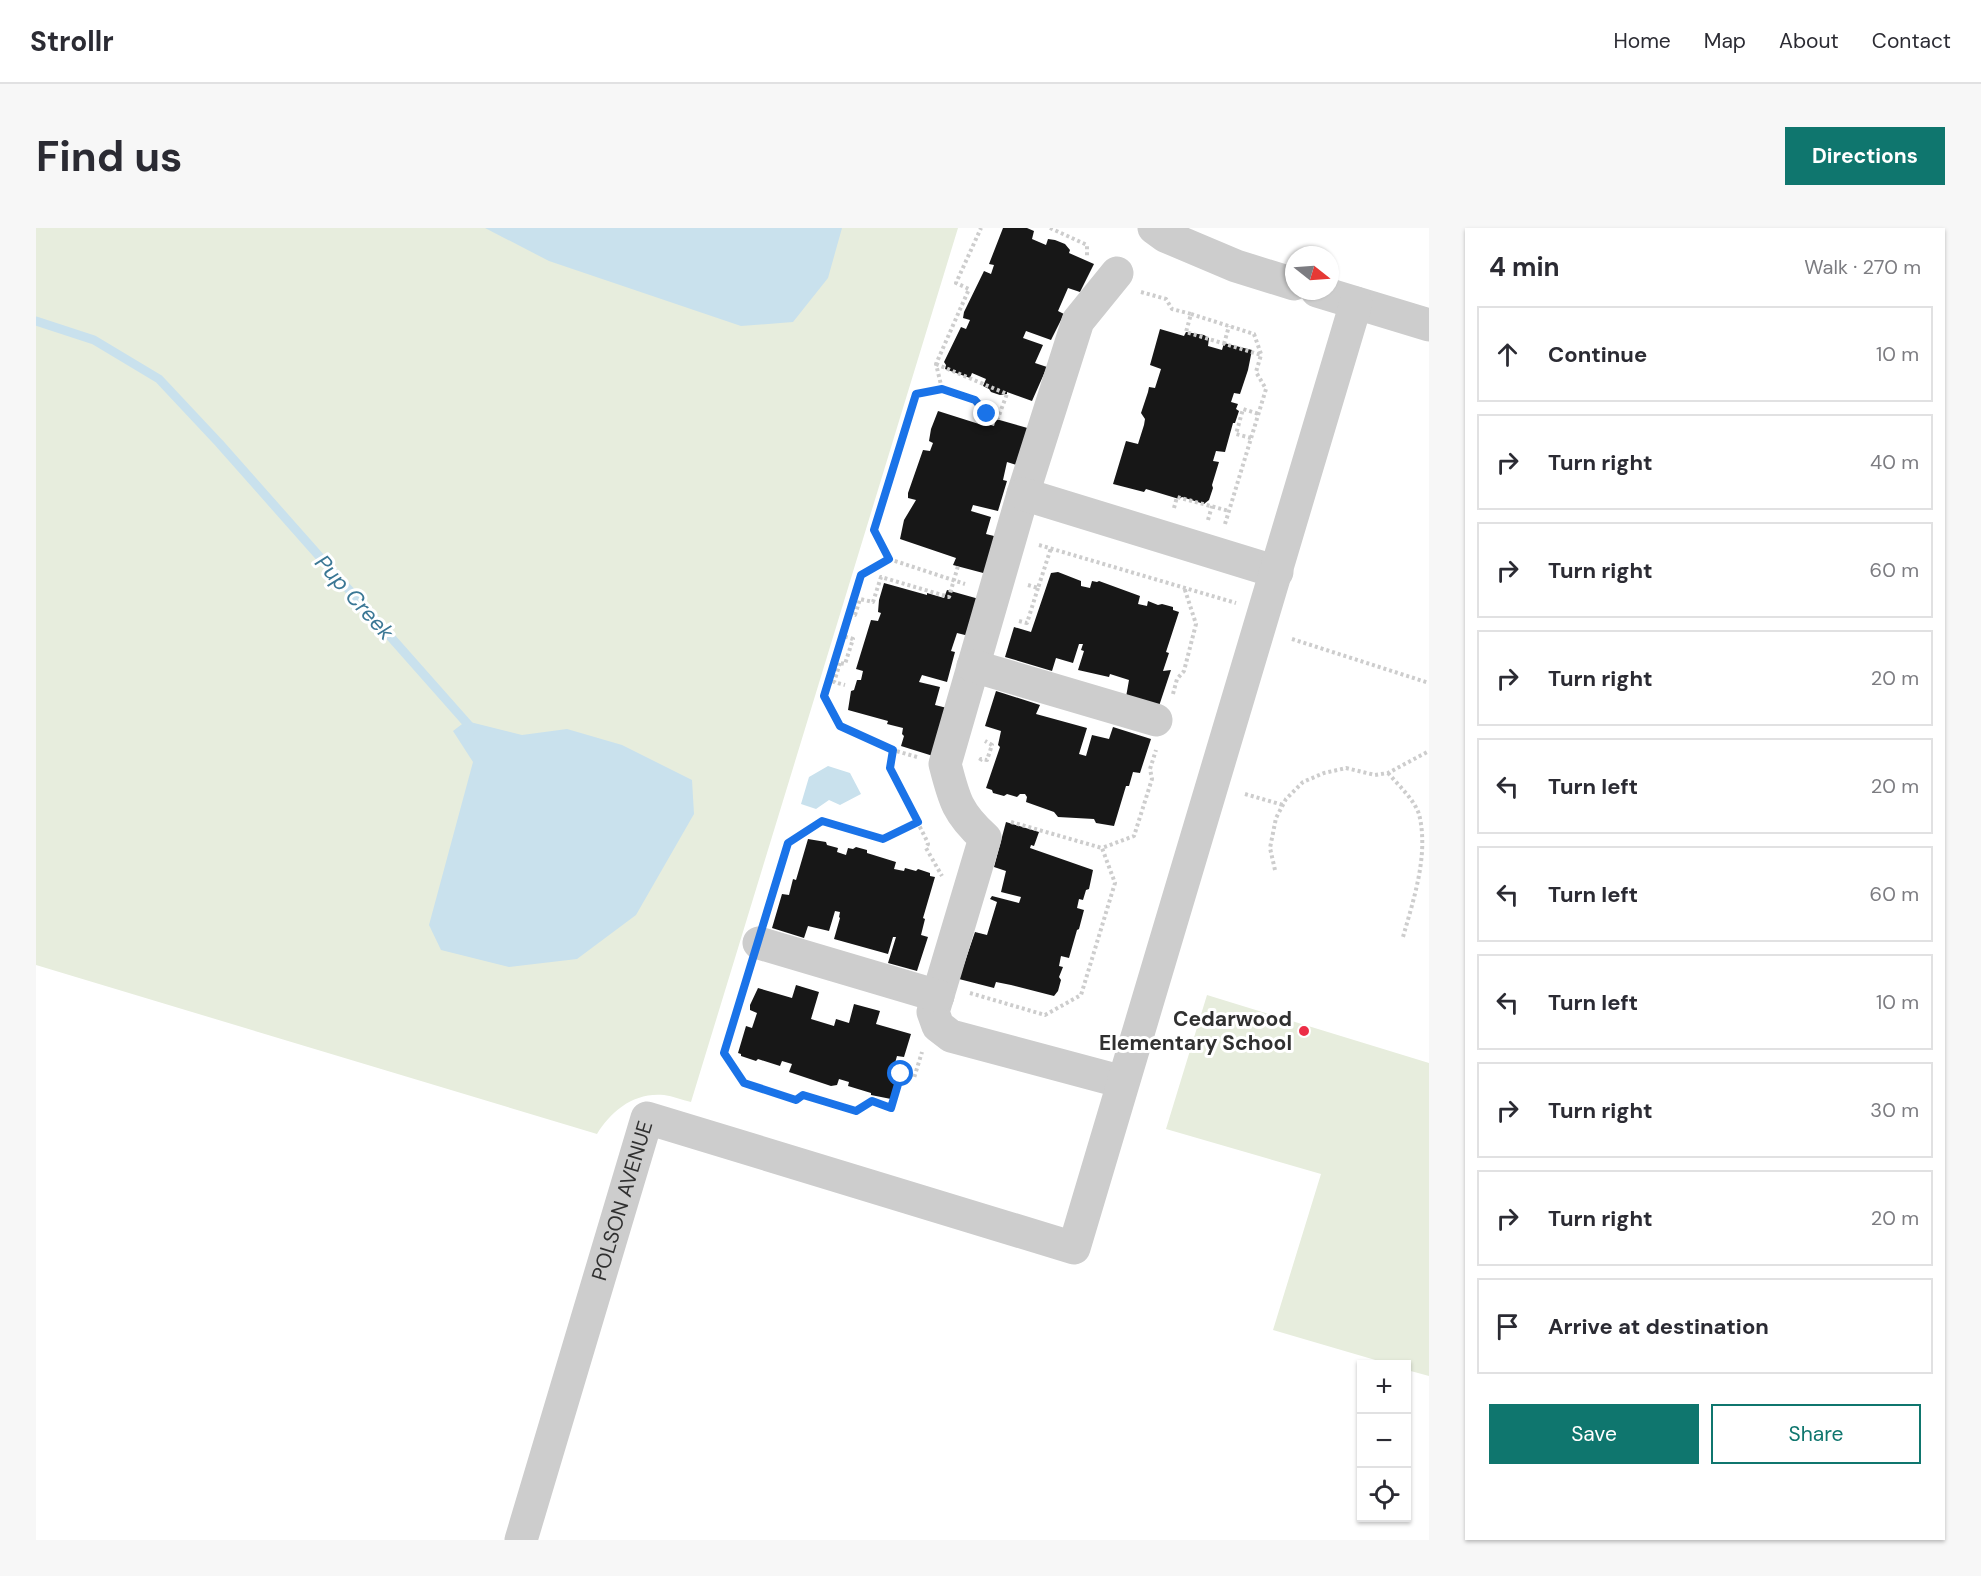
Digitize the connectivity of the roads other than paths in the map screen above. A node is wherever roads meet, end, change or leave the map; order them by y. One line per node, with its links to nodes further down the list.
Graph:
1 (1154, 228): 3 (street)
2 (1117, 273): 7 (street)
3 (1285, 281)
4 (1339, 298): 5 (street)
5 (1356, 303): 6 (street); 8 (street)
6 (1429, 325)
7 (1023, 494): 8 (street); 9 (street)
8 (1277, 572): 13 (street)
9 (973, 666): 10 (street); 12 (street)
10 (1161, 723)
11 (759, 943): 12 (street)
12 (953, 994): 13 (street)
13 (1123, 1082): 14 (street, POLSON AVENUE)
14 (521, 1540)

